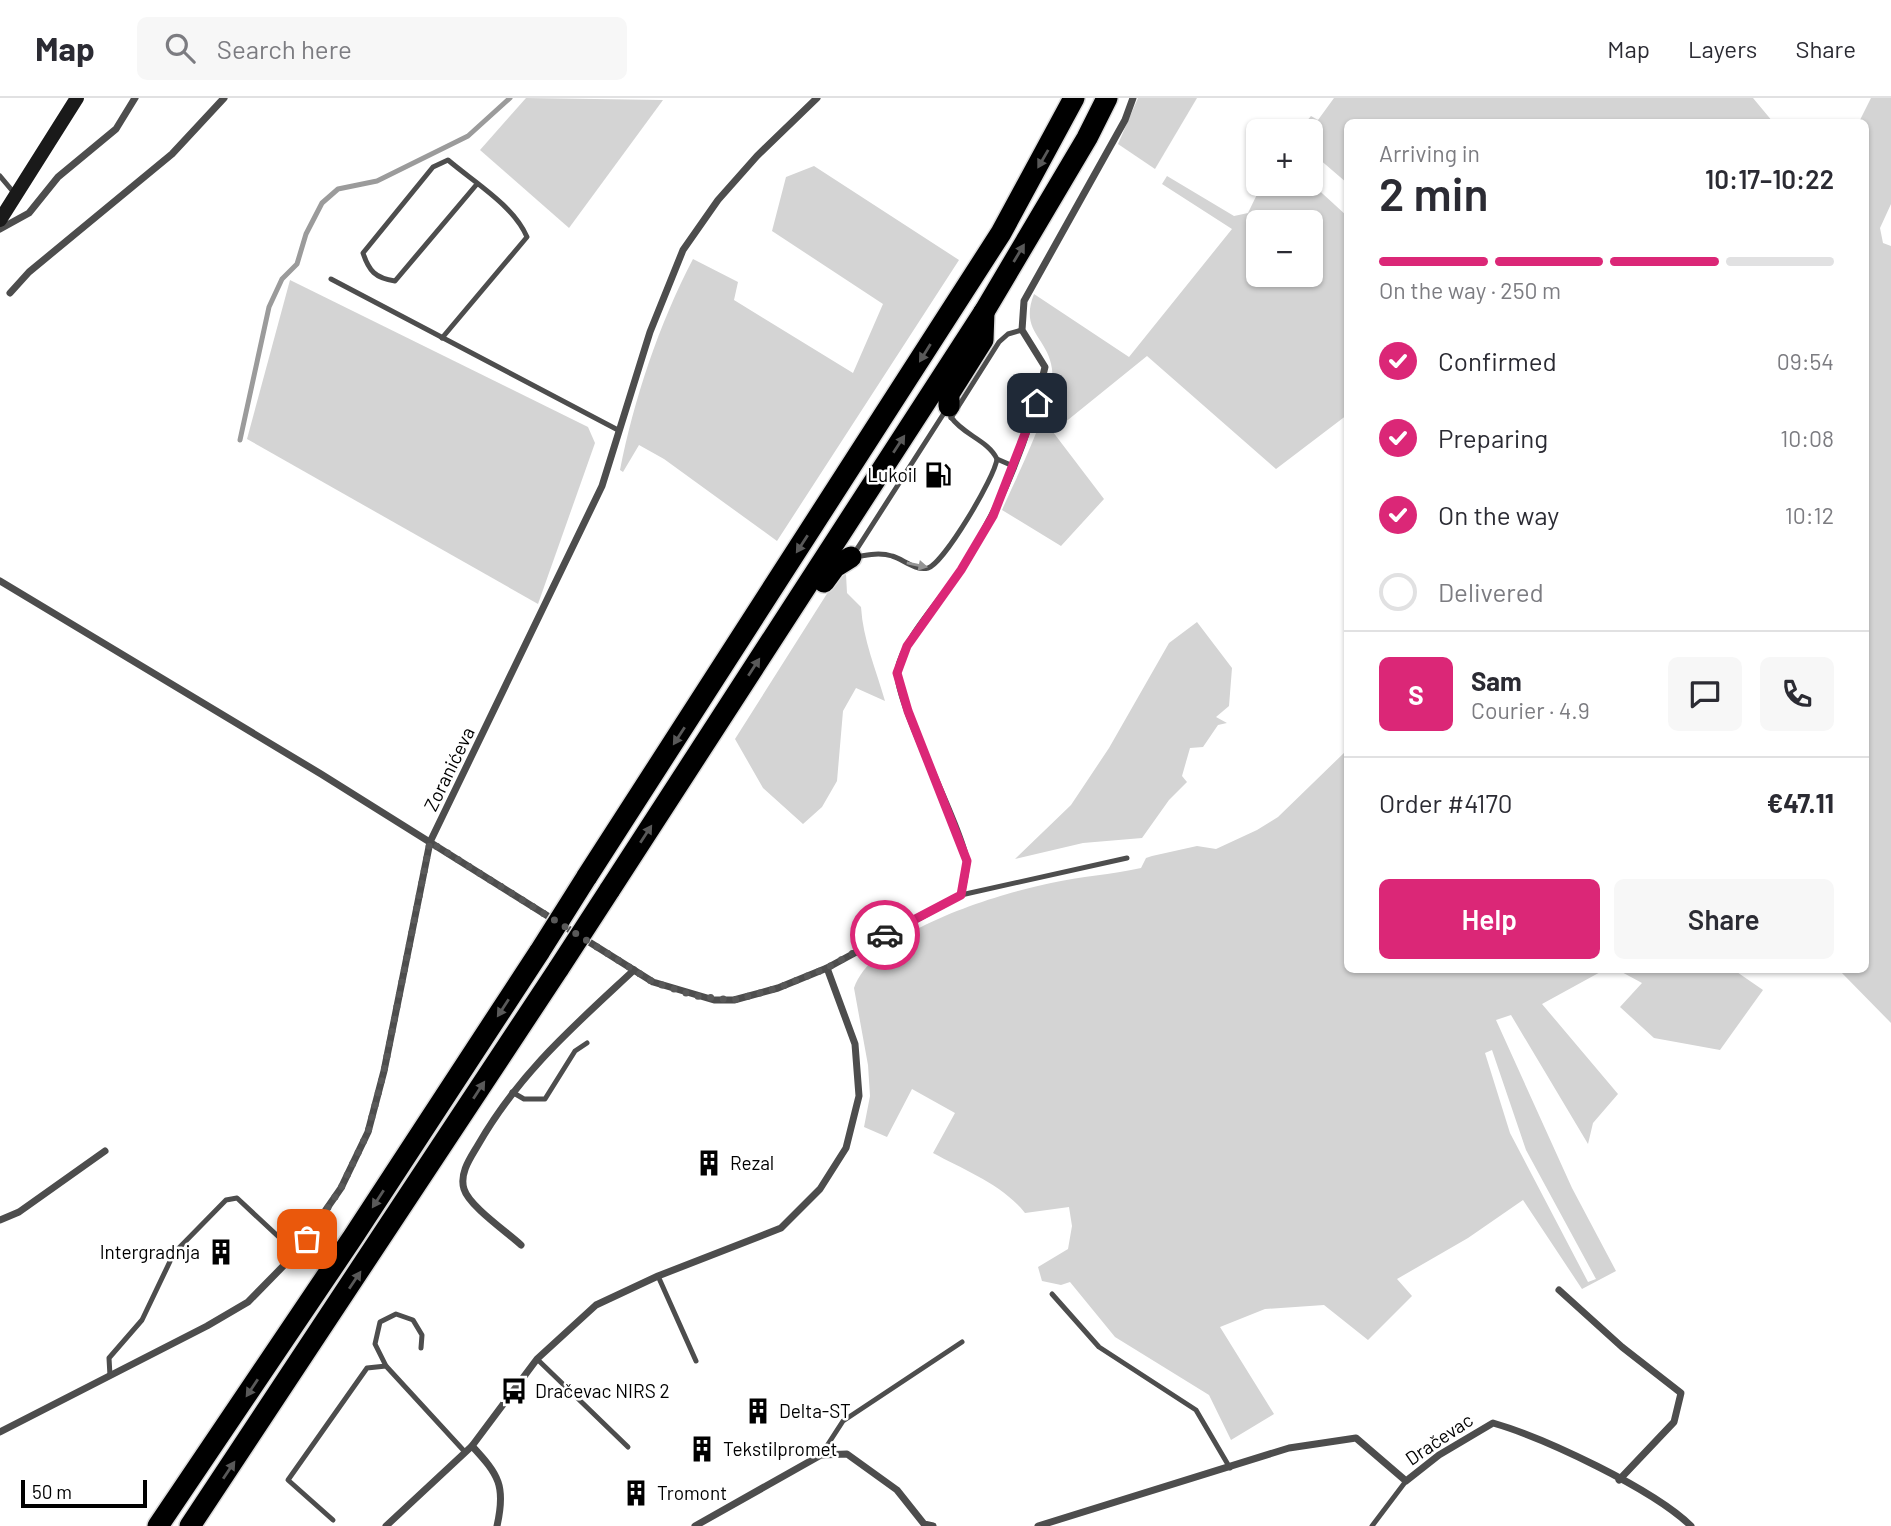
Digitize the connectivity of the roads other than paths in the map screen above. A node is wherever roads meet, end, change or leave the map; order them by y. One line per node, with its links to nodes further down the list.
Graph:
1 (76, 98): 10 (main road)
2 (135, 98): 13 (street)
3 (224, 98): 15 (street)
4 (817, 98): 20 (street, Zoranićeva)
5 (1074, 98): 55 (highway, one-way to 55, bridge)
6 (1107, 98): 16 (highway, one-way to 6)
7 (1133, 98): 17 (street)
8 (0, 176): 10 (lane)
9 (477, 184): 9 (lane); 18 (lane)
10 (11, 188): 11 (lane); 12 (main road)
11 (0, 190)
12 (0, 220)
13 (0, 229)
14 (331, 279): 18 (lane)
15 (10, 293)
16 (984, 312): 19 (highway); 25 (highway, one-way to 16)
17 (1022, 330): 19 (lane); 22 (street)
18 (442, 338): 20 (lane)
19 (950, 412): 21 (lane); 23 (lane)
20 (618, 430): 26 (street, Zoranićeva)
21 (997, 459): 22 (lane); 23 (lane, one-way to 21)
22 (1013, 466): 28 (street)
23 (851, 557): 25 (highway)
24 (0, 581): 26 (street)
25 (796, 604): 56 (highway, one-way to 25, bridge)
26 (430, 842): 30 (street); 36 (street, Zoranićeva)
27 (1127, 858): 28 (lane)
28 (961, 895): 29 (street)
29 (827, 968): 30 (street); 37 (street)
30 (634, 970): 32 (street)
31 (587, 1043): 32 (lane)
32 (512, 1092): 35 (street)
33 (105, 1151): 34 (street)
34 (0, 1220)
35 (521, 1245)
36 (296, 1253): 45 (street, Zoranićeva); 45 (lane)
37 (658, 1276): 42 (street); 43 (lane)
38 (1559, 1290): 53 (street)
39 (1052, 1294): 51 (lane)
40 (962, 1342): 50 (lane)
41 (421, 1348): 44 (lane)
42 (537, 1359): 47 (street); 48 (lane)
43 (696, 1361)
44 (386, 1366): 49 (lane); 54 (lane)
45 (110, 1376): 46 (street, Zoranićeva)
46 (0, 1432)
47 (472, 1446): 49 (street); 58 (street)
48 (628, 1447)
49 (465, 1452): 57 (street)
50 (821, 1455): 59 (street); 60 (street)
51 (1230, 1468): 52 (street, Dračevac); 61 (street, Dračevac)
52 (1406, 1480): 53 (street, Dračevac); 62 (lane)
53 (1619, 1480): 63 (street, Dračevac)
54 (333, 1521)
55 (158, 1526)
56 (190, 1526)
57 (386, 1526)
58 (497, 1526)
59 (695, 1526)
60 (933, 1526)
61 (1038, 1526)
62 (1373, 1526)
63 (1691, 1526)

